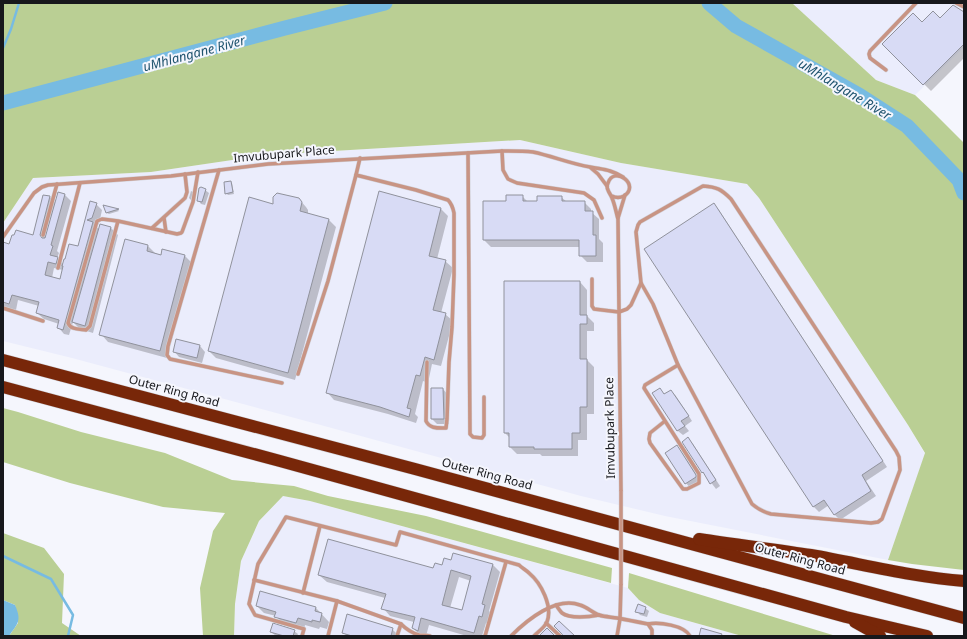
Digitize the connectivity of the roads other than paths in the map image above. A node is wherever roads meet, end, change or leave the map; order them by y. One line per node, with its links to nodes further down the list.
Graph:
1 (916, 3): 4 (lane)
2 (956, 3): 3 (lane)
3 (964, 7)
4 (886, 70)
5 (502, 151): 6 (lane, Imvubupark Place); 8 (lane, Imvubupark Place); 20 (lane)
6 (468, 153): 7 (lane, Imvubupark Place); 39 (lane)
7 (360, 158): 9 (lane, Imvubupark Place); 12 (lane)
8 (590, 167): 13 (lane, Imvubupark Place); 16 (lane, Imvubupark Place)
9 (219, 170): 10 (lane, Imvubupark Place); 37 (lane)
10 (198, 172): 11 (lane, Imvubupark Place); 24 (lane)
11 (185, 174): 14 (lane, Imvubupark Place); 19 (lane)
12 (356, 175): 34 (lane); 36 (lane)
13 (623, 177): 16 (lane); 17 (lane, Imvubupark Place)
14 (80, 183): 15 (lane, Imvubupark Place); 27 (lane)
15 (57, 184): 25 (lane); 26 (lane, Imvubupark Place)
16 (607, 186): 18 (lane, Imvubupark Place)
17 (625, 195): 18 (lane); 21 (lane, Imvubupark Place)
18 (612, 196): 21 (lane, Imvubupark Place)
19 (164, 218): 23 (lane); 24 (lane)
20 (602, 218)
21 (618, 219): 31 (lane, Imvubupark Place)
22 (118, 221): 22 (lane); 23 (lane)
23 (152, 228): 24 (lane)
24 (166, 232)
25 (43, 235)
26 (3, 237)
27 (58, 268)
28 (592, 279): 31 (lane)
29 (641, 283): 31 (lane); 35 (lane); 35 (lane)
30 (3, 308): 32 (lane)
31 (619, 312): 53 (lane, Imvubupark Place, bridge)
32 (43, 321)
33 (3, 360): 42 (highway, Outer Ring Road)
34 (427, 362)
35 (678, 365): 40 (lane)
36 (298, 374)
37 (282, 383)
38 (3, 387): 51 (highway)
39 (484, 397)
40 (665, 421): 40 (lane)
41 (320, 526): 43 (lane); 44 (lane); 46 (lane)
42 (648, 532): 45 (highway); 52 (highway, Outer Ring Road)
43 (506, 562): 49 (lane); 61 (lane)
44 (254, 580): 46 (lane); 57 (lane)
45 (964, 581)
46 (303, 593): 47 (lane)
47 (337, 601): 55 (lane); 58 (lane)
48 (556, 605): 49 (lane); 50 (lane); 50 (lane)
49 (549, 608): 54 (lane); 62 (lane)
50 (599, 615): 53 (lane)
51 (846, 617): 68 (highway); 69 (highway)
52 (964, 618)
53 (620, 619): 56 (lane); 65 (lane, Imvubupark Place)
54 (546, 622): 63 (lane); 64 (lane)
55 (401, 624): 59 (lane); 60 (lane)
56 (648, 624): 66 (lane); 67 (lane)
57 (302, 636)
58 (328, 636)
59 (397, 636)
60 (430, 636)
61 (485, 636)
62 (511, 636)
63 (534, 636)
64 (560, 636)
65 (617, 636)
66 (652, 636)
67 (690, 636)
68 (880, 636)
69 (927, 636)

